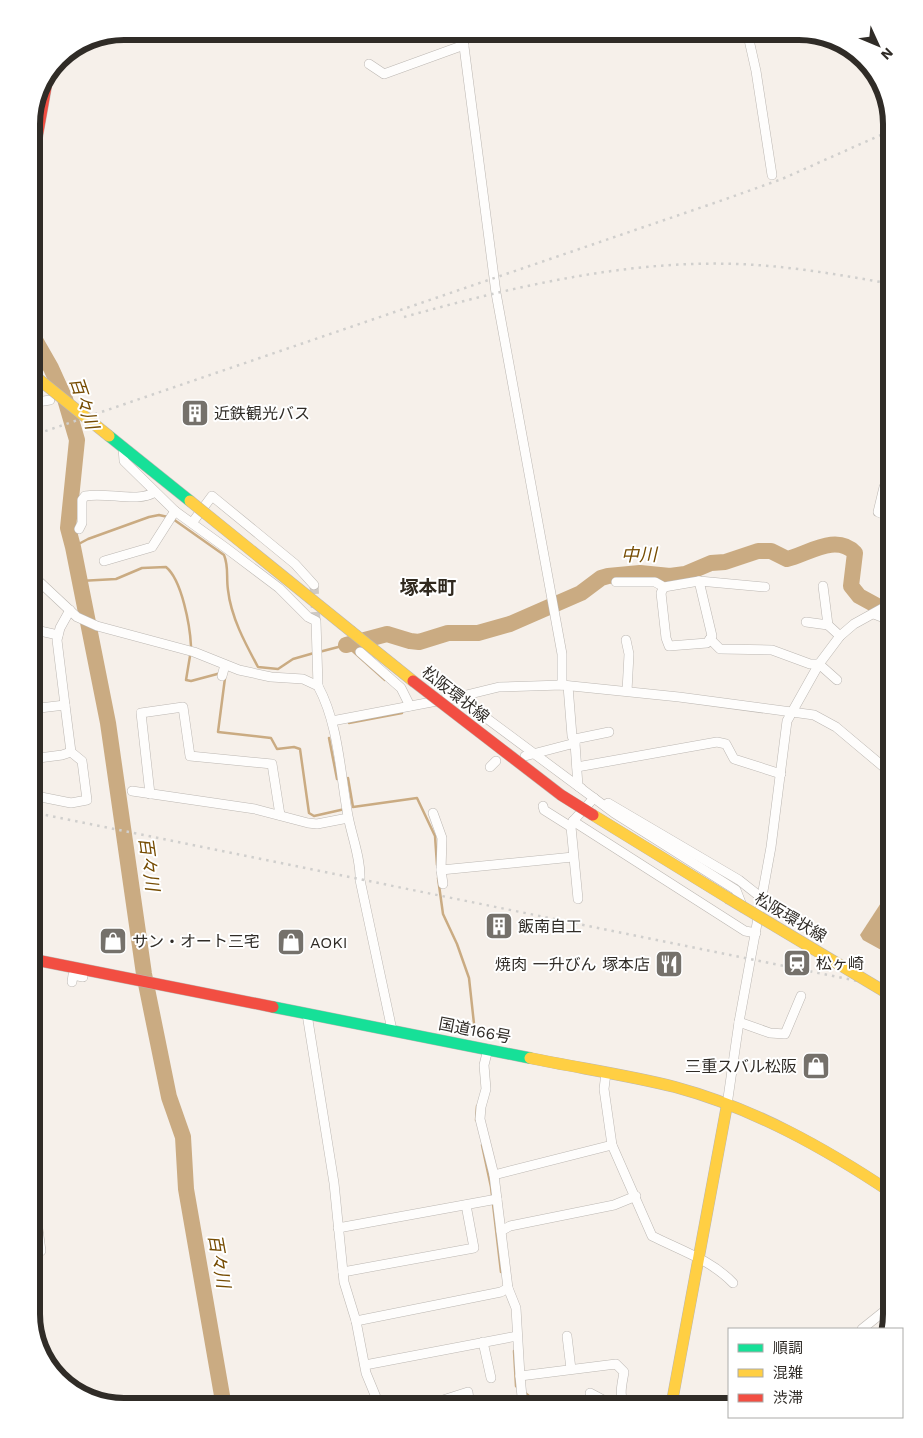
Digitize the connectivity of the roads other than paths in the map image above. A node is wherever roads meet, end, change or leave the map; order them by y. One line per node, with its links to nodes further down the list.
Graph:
1 (463, 40): 3 (street)
2 (748, 40): 7 (street)
3 (464, 45): 4 (street); 40 (street)
4 (369, 64)
5 (44, 101): 6 (main road)
6 (40, 121)
7 (772, 174)
8 (40, 380): 11 (main road, 松阪環状線, bridge)
9 (50, 400): 10 (street)
10 (40, 401)
11 (123, 447): 13 (street); 72 (main road, 松阪環状線, bridge)
12 (883, 491): 15 (street)
13 (155, 492): 14 (street); 17 (street)
14 (174, 513): 16 (street); 18 (street)
15 (883, 514)
16 (192, 523): 22 (street); 41 (street)
17 (79, 529)
18 (104, 561)
19 (699, 581): 23 (street); 25 (street); 35 (street)
20 (40, 582): 27 (street)
21 (616, 582): 25 (street)
22 (314, 585)
23 (765, 586)
24 (823, 586): 31 (street)
25 (664, 587): 35 (street)
26 (883, 608): 28 (street)
27 (70, 610): 33 (street); 41 (street)
28 (876, 613): 29 (street); 34 (street)
29 (883, 616)
30 (806, 622): 31 (street)
31 (828, 625): 34 (street)
32 (40, 631): 33 (street)
33 (58, 635): 44 (street)
34 (840, 636): 38 (street)
35 (710, 639): 38 (street)
36 (626, 640): 42 (street)
37 (360, 652): 45 (street)
38 (819, 664): 39 (street); 47 (street)
39 (837, 680)
40 (565, 685): 42 (street); 43 (street); 50 (street)
41 (318, 686): 48 (street)
42 (627, 691): 47 (street)
43 (458, 697): 45 (street); 52 (street)
44 (65, 705): 46 (street); 51 (street)
45 (410, 706): 48 (street)
46 (40, 708)
47 (792, 712): 54 (street); 56 (street)
48 (332, 721): 63 (street)
49 (609, 732): 50 (street)
50 (575, 741): 52 (street); 55 (street)
51 (71, 752): 53 (street); 60 (street)
52 (529, 756): 57 (street)
53 (40, 758)
54 (883, 766)
55 (577, 767): 56 (street); 57 (street)
56 (781, 774): 71 (street)
57 (578, 786): 61 (street); 71 (street)
58 (132, 792): 59 (street)
59 (150, 794): 65 (street); 65 (street)
60 (40, 797)
61 (594, 798): 66 (street); 72 (street)
62 (543, 806): 66 (street)
63 (347, 812): 65 (street); 81 (street)
64 (433, 813): 68 (street)
65 (280, 816)
66 (572, 824): 67 (street); 73 (street)
67 (573, 857): 68 (street); 70 (street)
68 (441, 870): 69 (street)
69 (443, 884)
70 (578, 899)
71 (762, 899): 73 (street)
72 (743, 908): 77 (main road, 松阪環状線, bridge)
73 (756, 933): 80 (street)
74 (40, 961): 75 (main road, 国道166号)
75 (120, 976): 76 (street); 79 (main road, 国道166号)
76 (72, 982)
77 (883, 991)
78 (800, 996): 80 (street)
79 (307, 1014): 81 (main road, 国道166号); 91 (street)
80 (739, 1022): 84 (street)
81 (392, 1030): 82 (main road, 国道166号)
82 (488, 1049): 83 (main road, 国道166号); 86 (street)
83 (606, 1073): 84 (main road, 国道166号); 85 (street)
84 (727, 1105): 87 (main road, 国道166号); 95 (main road)
85 (612, 1145): 86 (street); 88 (street)
86 (494, 1175): 89 (street)
87 (883, 1187)
88 (636, 1196): 92 (street); 95 (street)
89 (493, 1199): 90 (street); 92 (street)
90 (466, 1205): 91 (street); 96 (street)
91 (338, 1228): 96 (street)
92 (501, 1230): 98 (street)
93 (40, 1244): 94 (street)
94 (41, 1251)
95 (698, 1258): 97 (street); 116 (main road)
96 (342, 1272): 100 (street)
97 (733, 1284)
98 (508, 1288): 100 (street); 102 (street)
99 (883, 1312): 101 (street)
100 (356, 1321): 105 (street)
101 (863, 1328)
102 (517, 1336): 104 (street); 107 (street)
103 (567, 1336): 106 (street)
104 (483, 1342): 105 (street); 108 (street)
105 (365, 1364): 110 (street)
106 (572, 1369): 107 (street); 115 (street)
107 (520, 1376): 113 (street)
108 (490, 1378)
109 (590, 1393): 114 (street)
110 (376, 1398)
111 (448, 1398): 112 (street)
112 (469, 1398)
113 (523, 1398)
114 (599, 1398)
115 (624, 1398)
116 (673, 1398)

